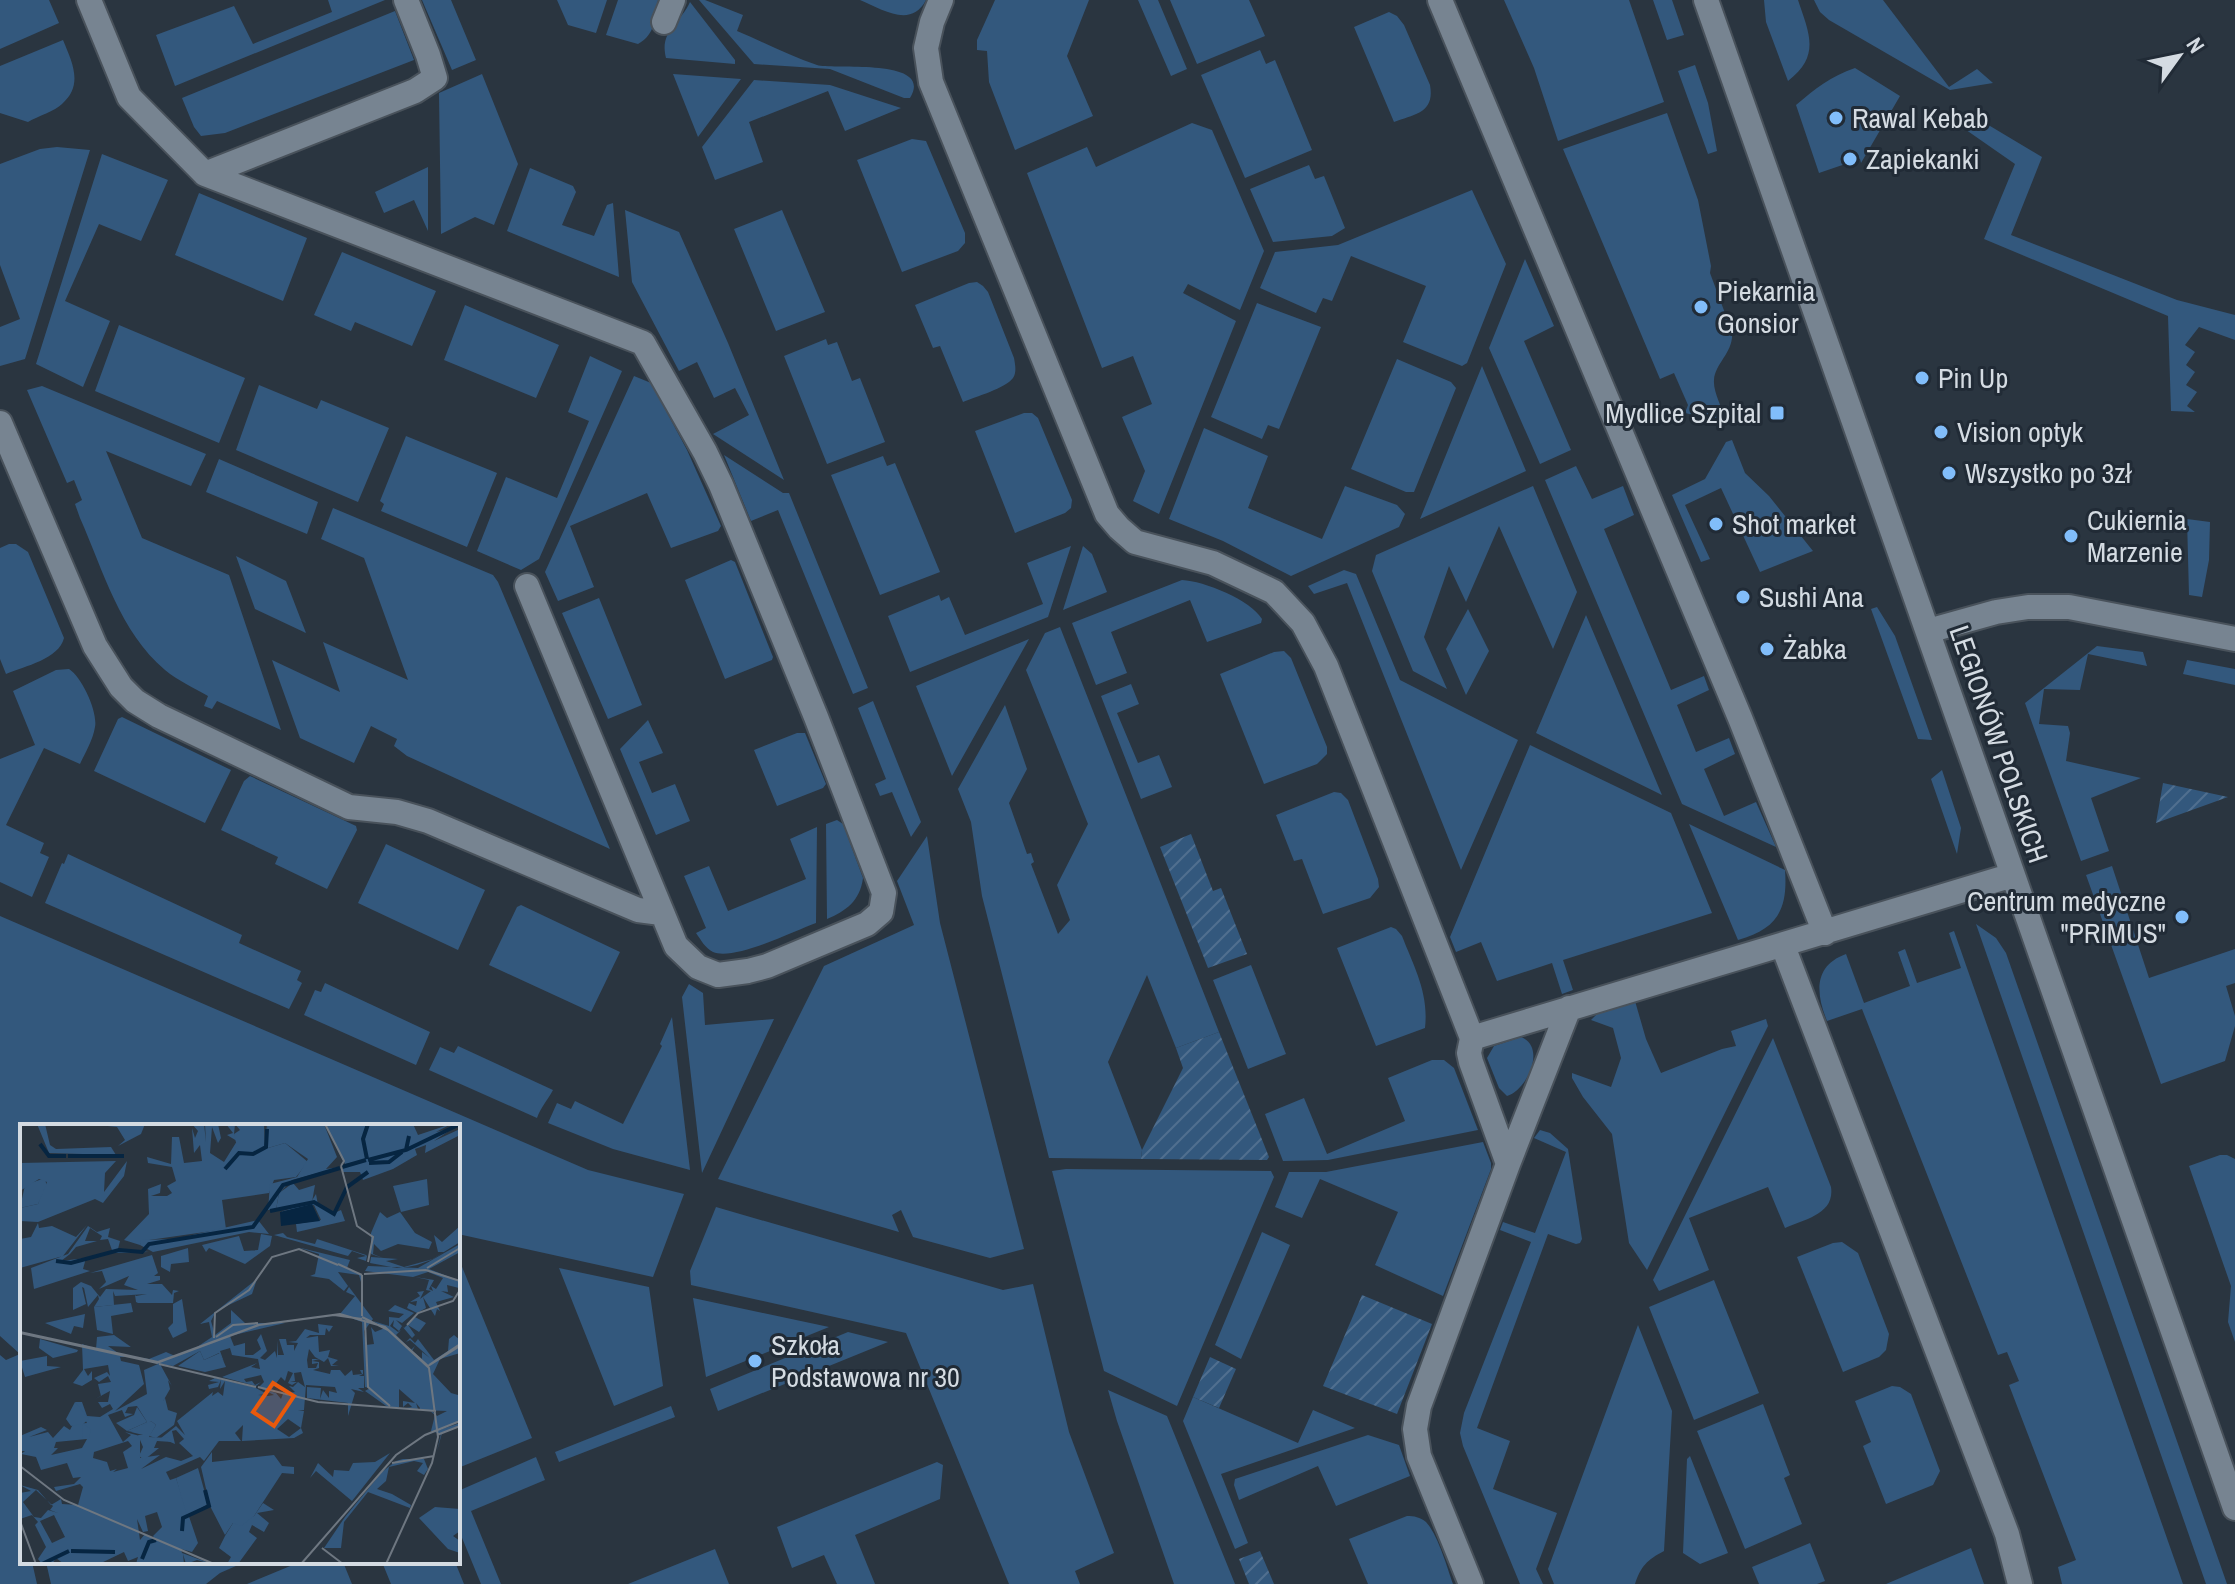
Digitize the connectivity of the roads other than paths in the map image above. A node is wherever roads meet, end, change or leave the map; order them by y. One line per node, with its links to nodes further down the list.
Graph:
1 (89, 0): 6 (street)
2 (406, 0): 6 (street)
3 (941, 0): 16 (street)
4 (1440, 0): 13 (street)
5 (1706, 0): 9 (street, LEGIONÓW POLSKICH)
6 (205, 174): 12 (street)
7 (0, 423): 12 (street)
8 (527, 586): 12 (street)
9 (1928, 631): 10 (street); 11 (street, LEGIONÓW POLSKICH)
10 (2235, 639)
11 (2013, 875): 13 (street); 18 (street, LEGIONÓW POLSKICH)
12 (661, 913)
13 (1825, 933): 14 (street)
14 (1783, 946): 15 (street); 20 (street)
15 (1569, 1008): 16 (street); 17 (street)
16 (1472, 1038): 17 (street)
17 (1508, 1164): 19 (street)
18 (2235, 1508)
19 (1471, 1584)
20 (2020, 1584)

